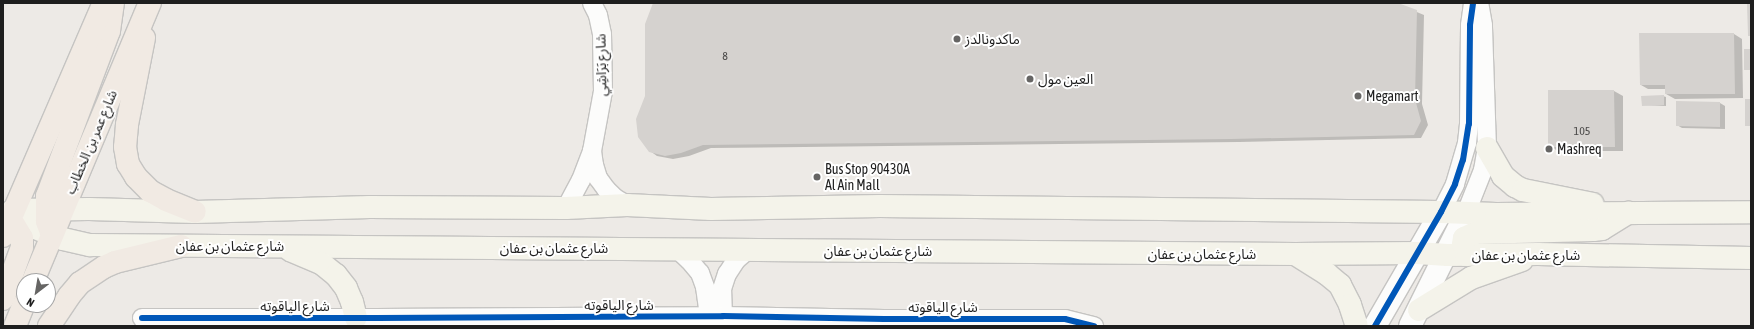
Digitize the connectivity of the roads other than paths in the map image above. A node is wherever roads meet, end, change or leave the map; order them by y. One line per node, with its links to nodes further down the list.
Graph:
1 (104, 3): 17 (main road)
2 (113, 3): 11 (main road)
3 (150, 3): 11 (main road, شارع عمر بن الخطاب); 12 (main road)
4 (592, 3): 8 (street, شارع بَرَاشِي)
5 (1473, 3): 13 (street)
6 (1479, 3): 7 (street)
7 (1487, 148): 14 (main road); 16 (street)
8 (592, 151): 9 (street, شارع بَرَاشِي); 10 (street, شارع بَرَاشِي)
9 (627, 205): 10 (main road); 13 (main road)
10 (566, 208): 12 (main road)
11 (55, 210): 12 (main road); 17 (main road); 18 (main road)
12 (195, 212)
13 (1441, 212): 16 (main road); 23 (street)
14 (1629, 212): 15 (main road); 16 (main road); 26 (main road)
15 (1751, 212)
16 (1466, 213): 26 (street)
17 (9, 221): 18 (main road, شارع عثمان بن عفان); 29 (main road)
18 (52, 235): 19 (main road, شارع عثمان بن عفان); 28 (main road)
19 (181, 246): 20 (main road, شارع عثمان بن عفان); 38 (main road)
20 (280, 246): 21 (main road, شارع عثمان بن عفان); 34 (main road)
21 (677, 249): 22 (main road, شارع عثمان بن عفان); 31 (street)
22 (748, 250): 24 (main road, شارع عثمان بن عفان); 31 (street)
23 (1417, 253): 24 (main road, شارع عثمان بن عفان); 26 (main road, شارع عثمان بن عفان); 41 (street)
24 (1295, 254): 40 (main road)
25 (1538, 254): 26 (main road, شارع عثمان بن عفان); 27 (main road, شارع عثمان بن عفان); 33 (main road)
26 (1457, 255): 33 (street)
27 (1751, 258)
28 (36, 273)
29 (3, 299)
30 (20, 313): 37 (main road)
31 (716, 316): 36 (street, شارع الياقوته); 39 (street, شارع الياقوته)
32 (142, 318): 34 (street, شارع الياقوته)
33 (1415, 318)
34 (370, 321): 35 (street, شارع الياقوته)
35 (583, 322): 36 (street, شارع الياقوته)
36 (645, 322)
37 (15, 326)
38 (49, 326)
39 (1094, 326)
40 (1357, 326)
41 (1375, 326)

